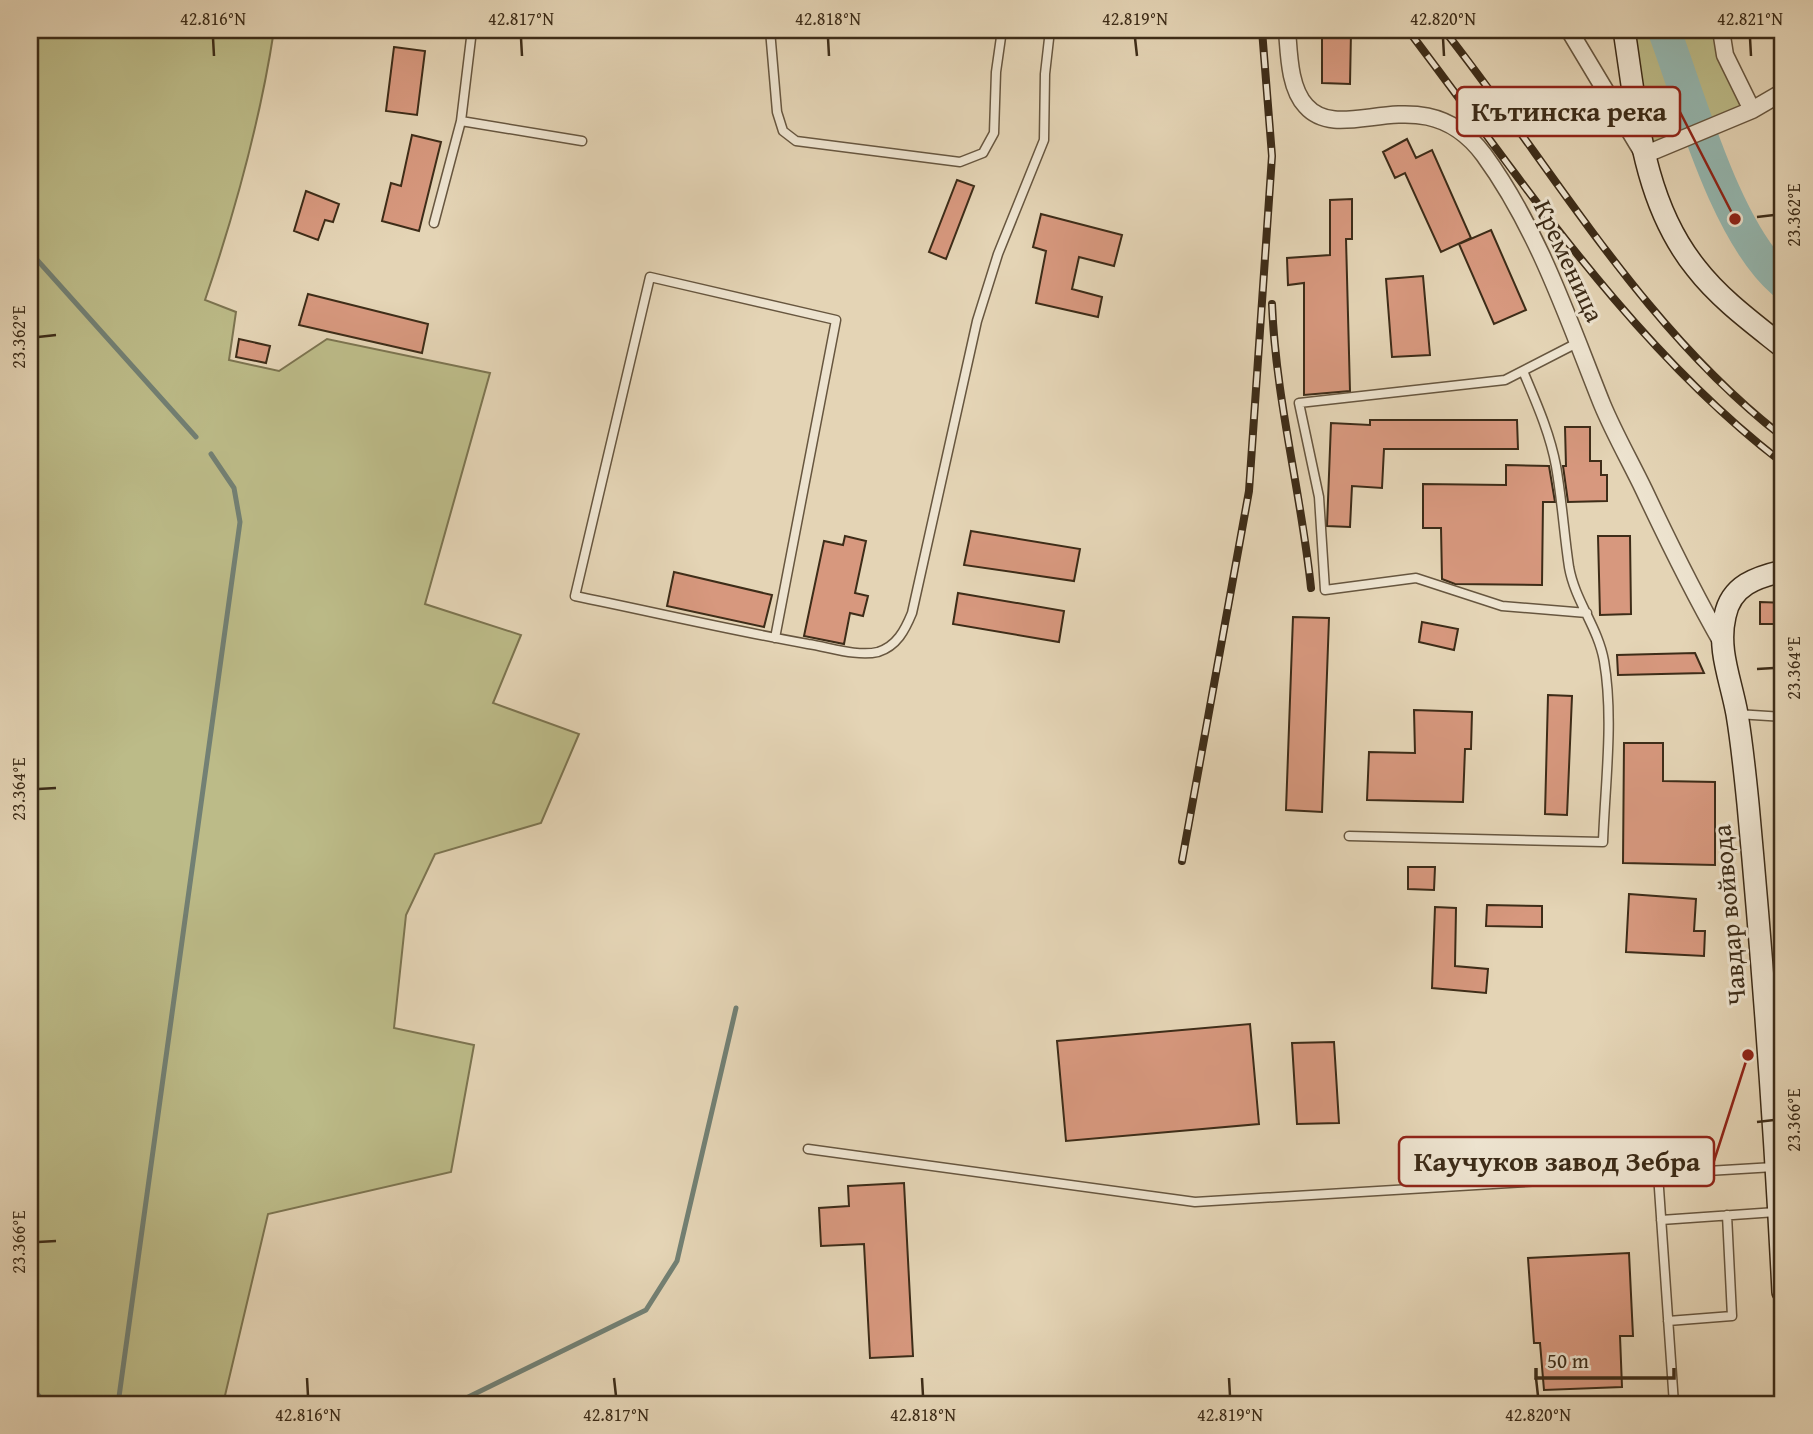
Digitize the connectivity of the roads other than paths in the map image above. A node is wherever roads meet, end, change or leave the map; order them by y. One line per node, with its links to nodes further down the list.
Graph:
1 (472, 30): 11 (lane)
2 (770, 30): 3 (lane)
3 (1002, 30)
4 (1050, 30): 20 (lane)
5 (1287, 30): 15 (street, Кременица)
6 (1569, 30): 13 (street)
7 (1625, 30): 13 (street)
8 (1721, 30): 10 (street)
9 (1783, 94): 10 (street)
10 (1752, 110): 13 (street)
11 (461, 121): 12 (lane); 14 (lane)
12 (582, 141)
13 (1644, 155): 16 (street)
14 (434, 223)
15 (1579, 342): 17 (lane); 21 (street, Кременица)
16 (1783, 348)
17 (1524, 371): 19 (lane); 19 (lane)
18 (1783, 571): 21 (street, Чавдар войвода)
19 (1587, 613): 24 (lane)
20 (775, 638): 20 (lane)
21 (1721, 641): 22 (street, Чавдар войвода)
22 (1737, 714): 23 (lane); 25 (street, Чавдар войвода)
23 (1783, 717)
24 (1349, 836)
25 (1779, 1126): 27 (street, Чавдар войвода)
26 (808, 1149): 28 (lane)
27 (1777, 1167): 28 (lane); 29 (street, Чавдар войвода)
28 (1658, 1174): 31 (lane)
29 (1779, 1212): 30 (lane); 32 (street, Чавдар войвода)
30 (1727, 1215): 31 (lane); 33 (lane)
31 (1661, 1220): 33 (lane)
32 (1783, 1292)
33 (1668, 1321): 34 (lane)
34 (1674, 1404)

